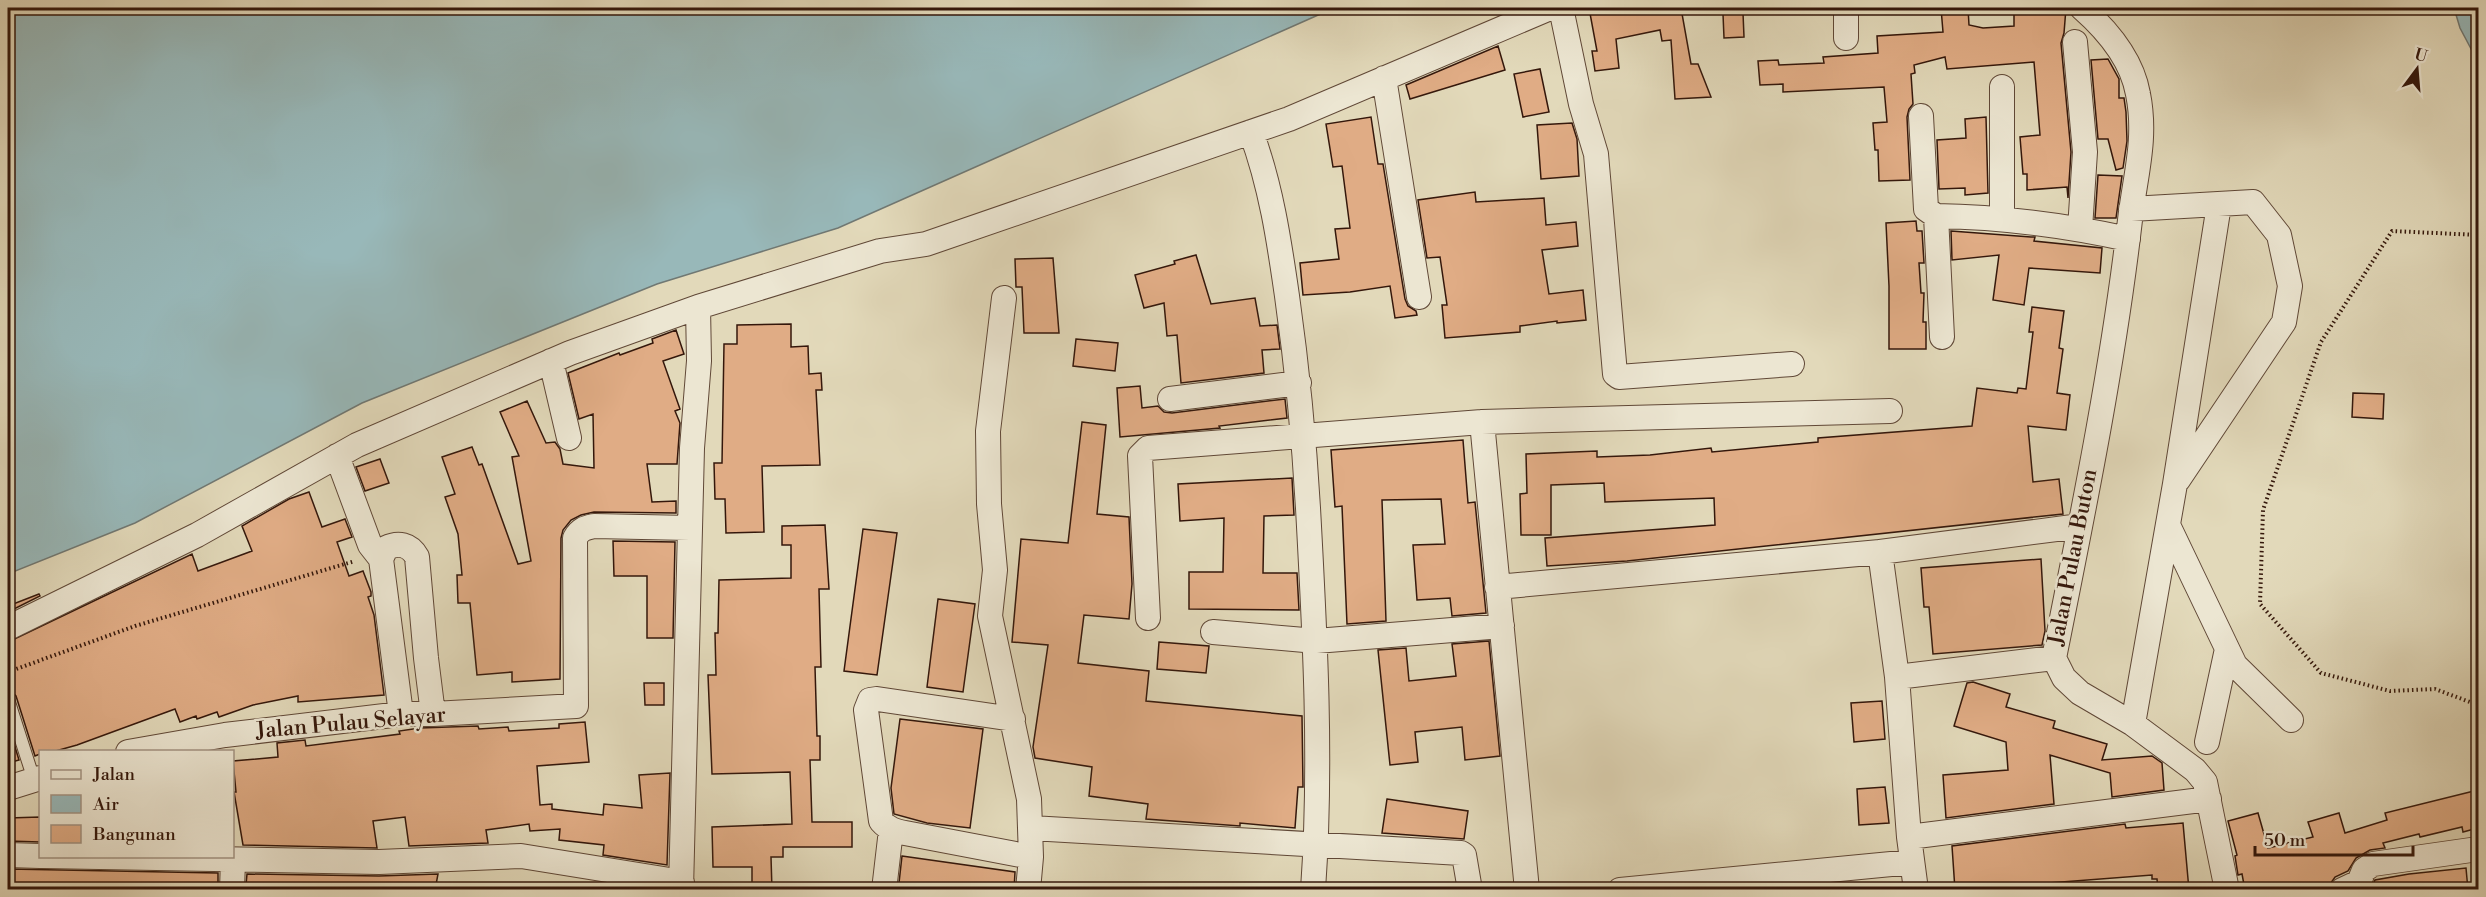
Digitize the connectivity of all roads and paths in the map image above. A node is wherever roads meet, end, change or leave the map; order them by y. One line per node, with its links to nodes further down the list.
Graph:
1 (1550, 8): 7 (street)
2 (1561, 8): 23 (street)
3 (1846, 8): 5 (street)
4 (2082, 8): 12 (street, Jalan Pulau Buton)
5 (1846, 38)
6 (2075, 42): 15 (street)
7 (1384, 78): 10 (street); 18 (street)
8 (2002, 87): 14 (street)
9 (1922, 116): 13 (street)
10 (1251, 132): 20 (street); 24 (street)
11 (2219, 205): 12 (street); 31 (street); 31 (street)
12 (2131, 209): 17 (street, Jalan Pulau Buton)
13 (1936, 216): 14 (street); 21 (street)
14 (2002, 218): 15 (street)
15 (2080, 229): 17 (street)
16 (2478, 235): 48 (path)
17 (2128, 239): 33 (street, Jalan Pulau Buton)
18 (1419, 297)
19 (1004, 298): 51 (street)
20 (698, 307): 22 (street); 34 (street)
21 (1942, 337)
22 (551, 361): 29 (street); 30 (street)
23 (1792, 364)
24 (1299, 383): 25 (street); 28 (street)
25 (1170, 399)
26 (1890, 411): 27 (street)
27 (1482, 422): 28 (street); 37 (street)
28 (1304, 436): 38 (street); 42 (street)
29 (569, 438)
30 (337, 456): 36 (street); 40 (street)
31 (2175, 484): 32 (street)
32 (2168, 525): 43 (street); 53 (street)
33 (2080, 526): 35 (street); 44 (street, Jalan Pulau Buton)
34 (690, 528): 50 (street, Jalan Pulau Selayar); 71 (street)
35 (1880, 552): 37 (street); 46 (street)
36 (379, 556): 45 (path); 49 (street); 50 (street)
37 (1497, 587): 39 (street)
38 (1148, 618)
39 (1502, 626): 42 (street); 78 (street)
40 (8, 628)
41 (1213, 632): 42 (street)
42 (1316, 641): 63 (street)
43 (2227, 649): 52 (street); 54 (street)
44 (2054, 658): 46 (street); 53 (street, Jalan Pulau Buton)
45 (8, 672)
46 (1897, 677): 62 (street)
47 (8, 699): 57 (lane)
48 (2478, 705)
49 (401, 714): 50 (street, Jalan Pulau Selayar); 55 (street, Jalan Pulau Selayar)
50 (433, 714)
51 (1013, 719): 60 (street); 61 (street)
52 (2291, 720)
53 (2133, 724): 59 (street, Jalan Pulau Buton)
54 (2207, 742)
55 (212, 744): 56 (street, Jalan Pulau Selayar)
56 (149, 750)
57 (37, 779): 58 (street)
58 (8, 788)
59 (2209, 799): 62 (street); 81 (street, Jalan Pulau Buton)
60 (1031, 828): 63 (street); 67 (street)
61 (891, 830): 67 (street); 74 (street)
62 (1909, 837): 70 (street)
63 (1316, 844): 76 (street); 77 (street)
64 (2478, 849): 82 (street)
65 (8, 855): 66 (street)
66 (39, 856)
67 (1031, 857): 75 (street)
68 (166, 858): 69 (street)
69 (228, 859): 71 (street); 73 (street)
70 (1912, 861): 72 (street); 80 (street)
71 (682, 886)
72 (1658, 888): 79 (street)
73 (232, 890)
74 (884, 890)
75 (1028, 890)
76 (1313, 890)
77 (1470, 890)
78 (1527, 890)
79 (1620, 890)
80 (1916, 890)
81 (2227, 890)
82 (2342, 890)

